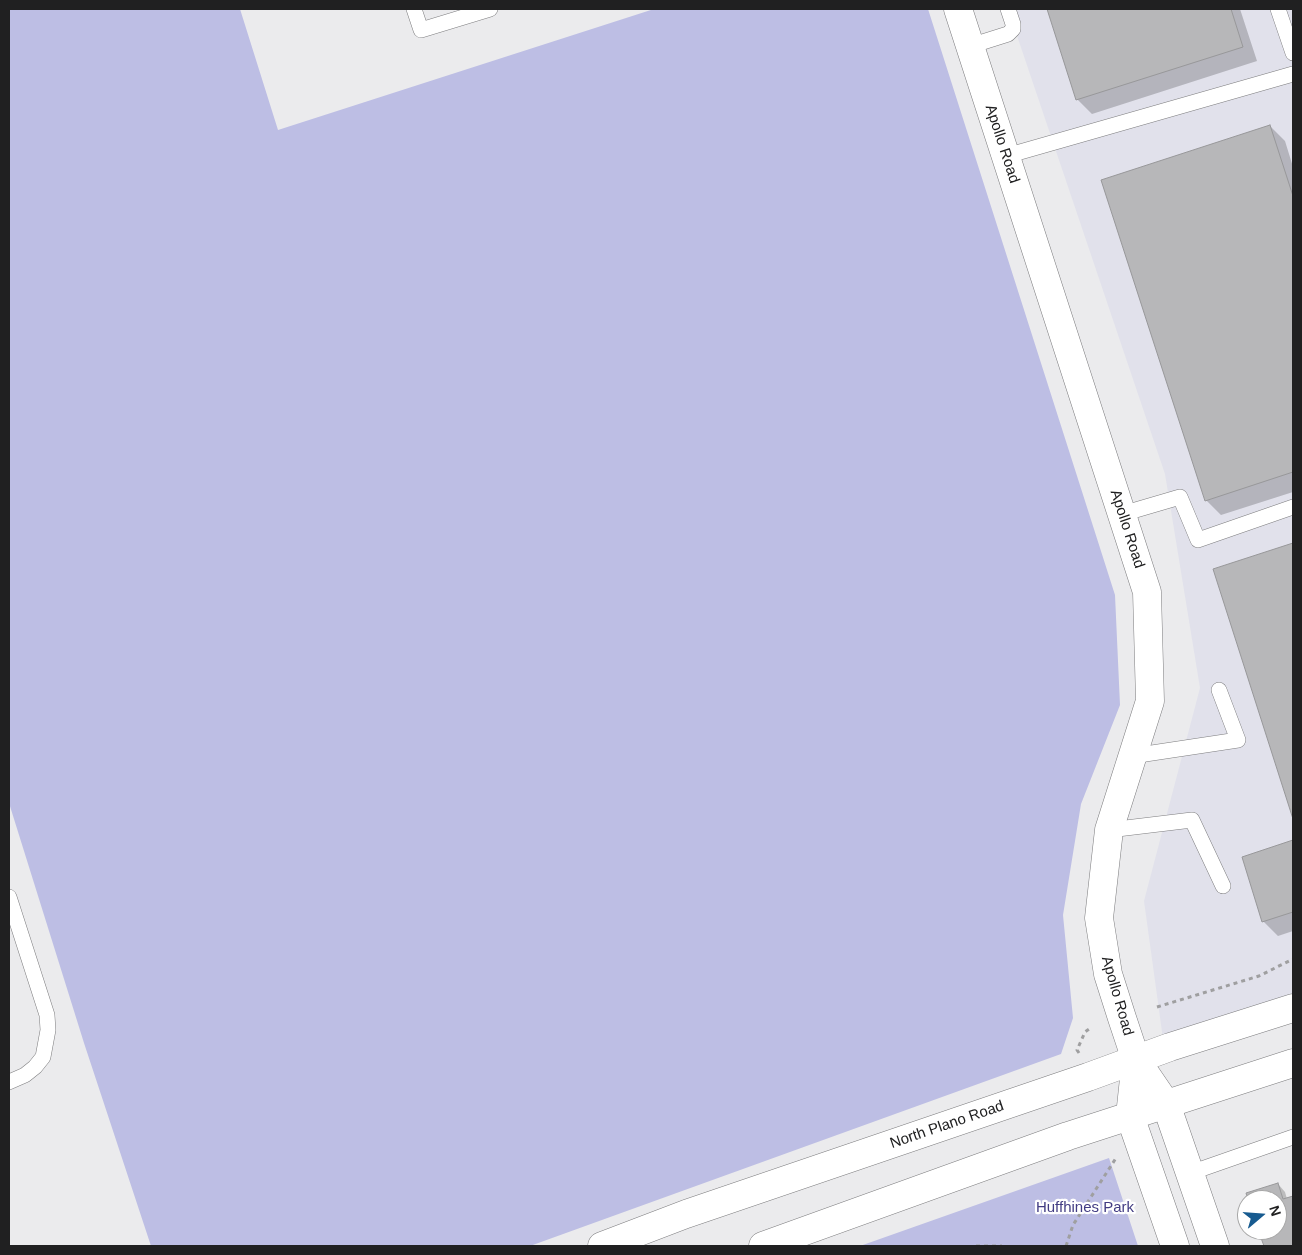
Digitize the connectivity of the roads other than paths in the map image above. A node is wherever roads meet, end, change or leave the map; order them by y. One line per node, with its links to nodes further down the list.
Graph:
1 (414, 9): 2 (lane)
2 (490, 9)
3 (958, 9): 6 (street, Apollo Road)
4 (1008, 9): 6 (lane)
5 (1278, 9): 7 (lane)
6 (970, 46): 9 (street, Apollo Road)
7 (1293, 53)
8 (1293, 74): 9 (lane)
9 (1006, 156): 11 (street, Apollo Road)
10 (1293, 507): 11 (lane)
11 (1122, 514): 13 (street, Apollo Road)
12 (1219, 690): 13 (lane)
13 (1132, 756): 14 (street, Apollo Road)
14 (1109, 830): 15 (lane); 18 (street, Apollo Road)
15 (1223, 886)
16 (9, 897): 20 (lane)
17 (1293, 1008): 18 (street, North Plano Road)
18 (1136, 1060): 21 (street, Apollo Road); 22 (street, Apollo Road); 25 (street, North Plano Road)
19 (1293, 1063): 21 (street)
20 (9, 1082)
21 (1166, 1104): 22 (street); 24 (street, Apollo Road)
22 (1130, 1116): 26 (street); 27 (street, Apollo Road)
23 (1293, 1137): 24 (lane)
24 (1190, 1173): 28 (street, Apollo Road)
25 (602, 1246)
26 (763, 1246)
27 (1175, 1246)
28 (1214, 1246)

